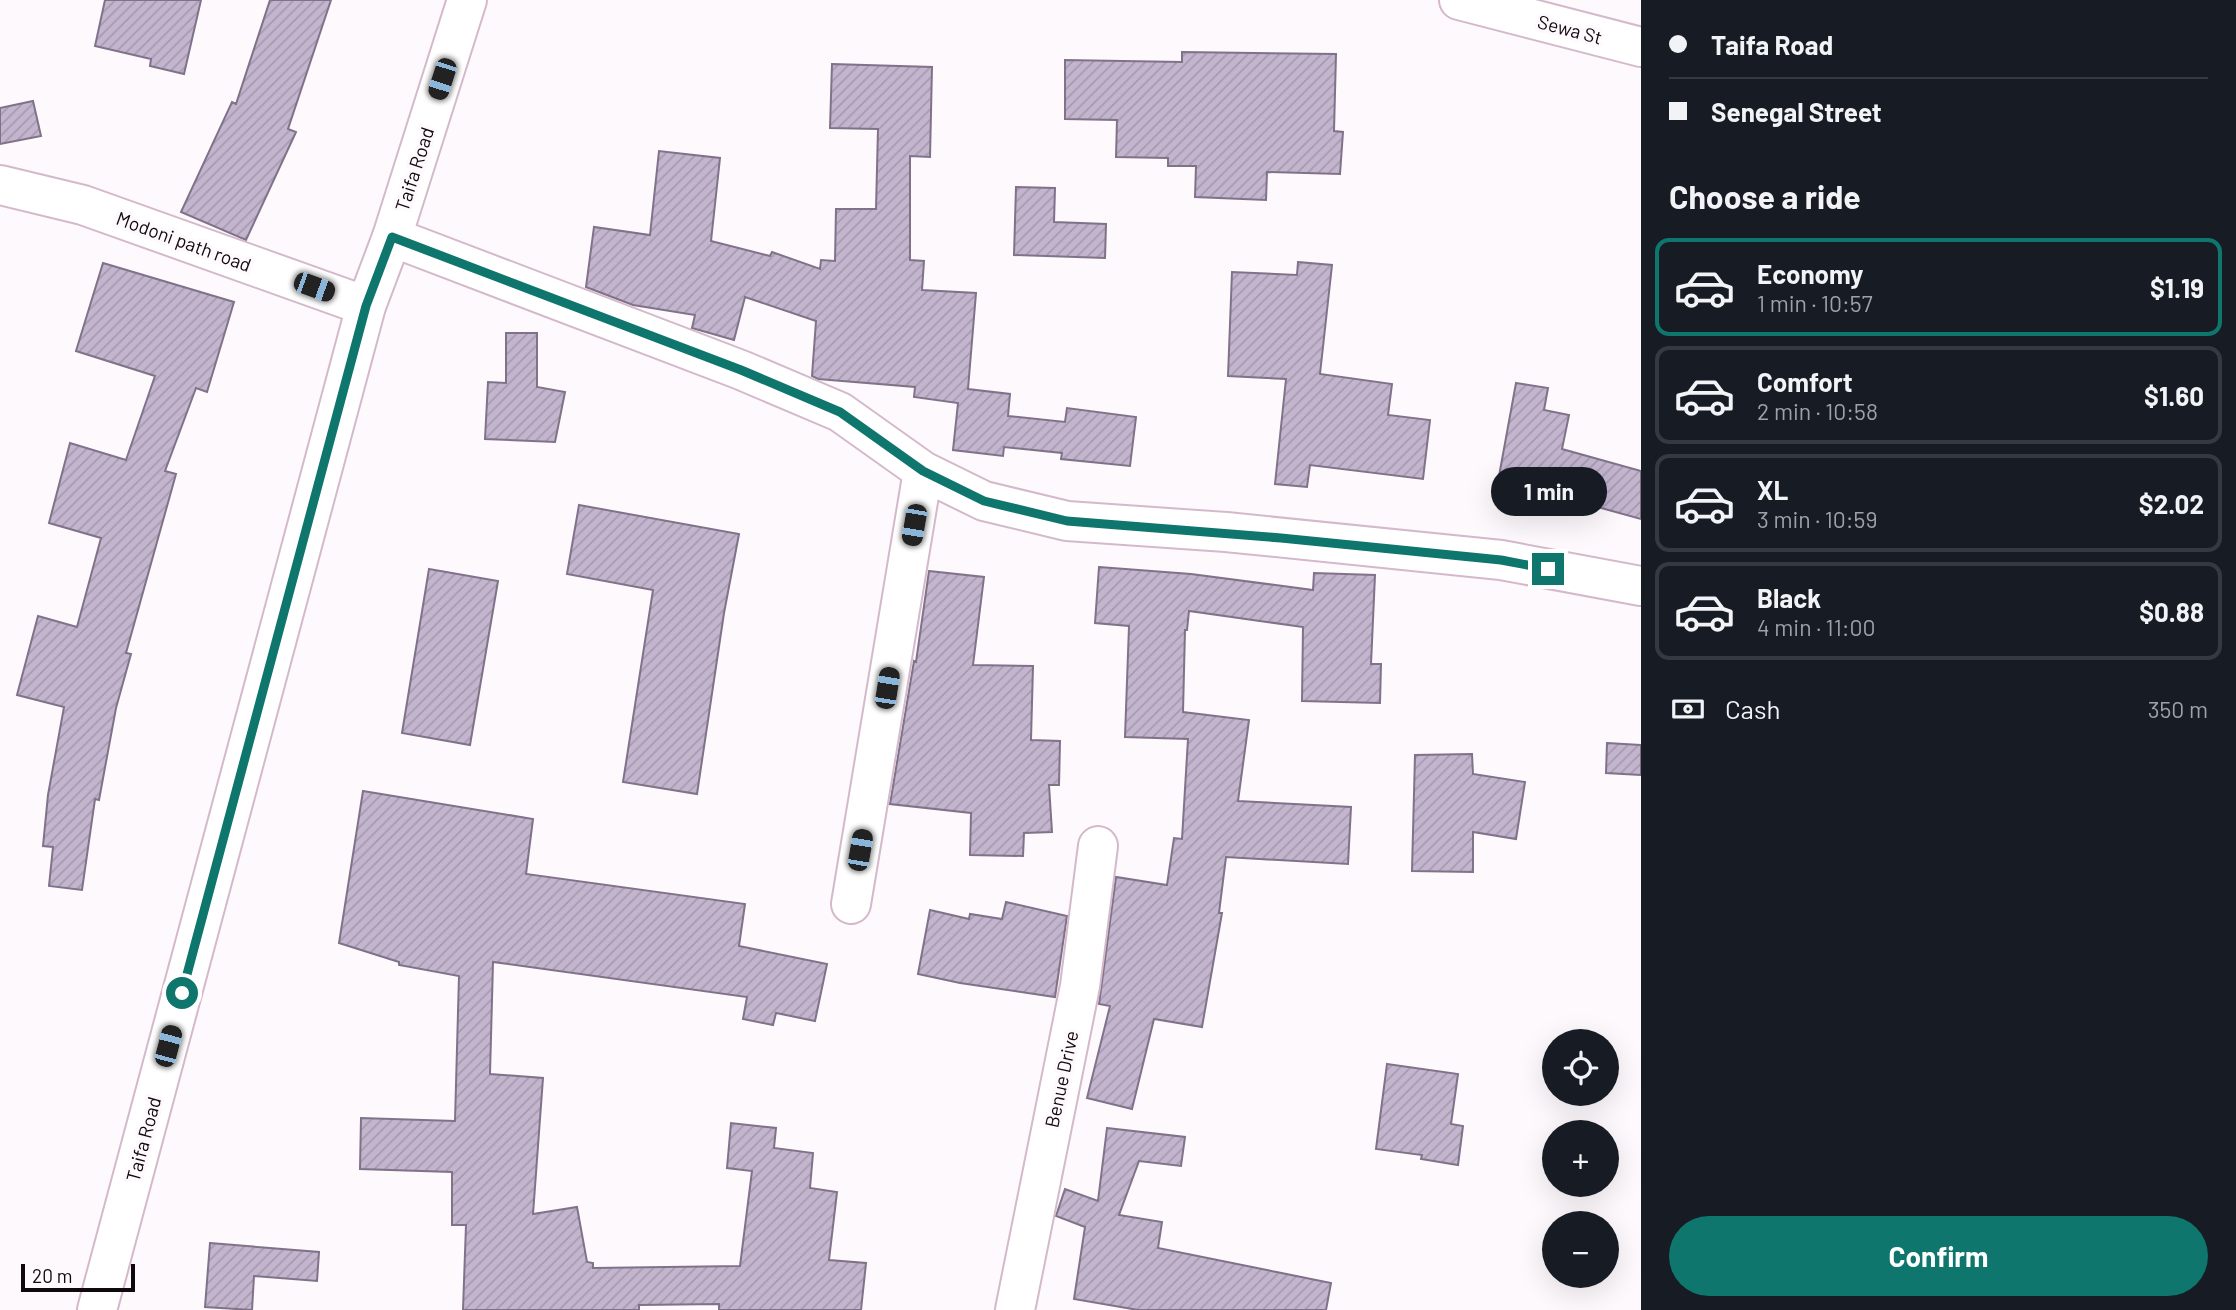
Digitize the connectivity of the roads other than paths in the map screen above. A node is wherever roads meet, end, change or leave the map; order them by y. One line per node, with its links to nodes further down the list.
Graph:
1 (467, 0): 5 (main road, Taifa Road)
2 (1459, 0): 3 (main road, Sewa St)
3 (1641, 47)
4 (0, 186): 6 (main road, Modoni path road)
5 (392, 237): 6 (main road, Taifa Road); 7 (main road)
6 (366, 306): 11 (main road, Taifa Road)
7 (923, 471): 8 (main road); 10 (main road)
8 (1641, 586)
9 (1098, 846): 12 (main road, Benue Drive)
10 (851, 904)
11 (97, 1310)
12 (1015, 1310)

